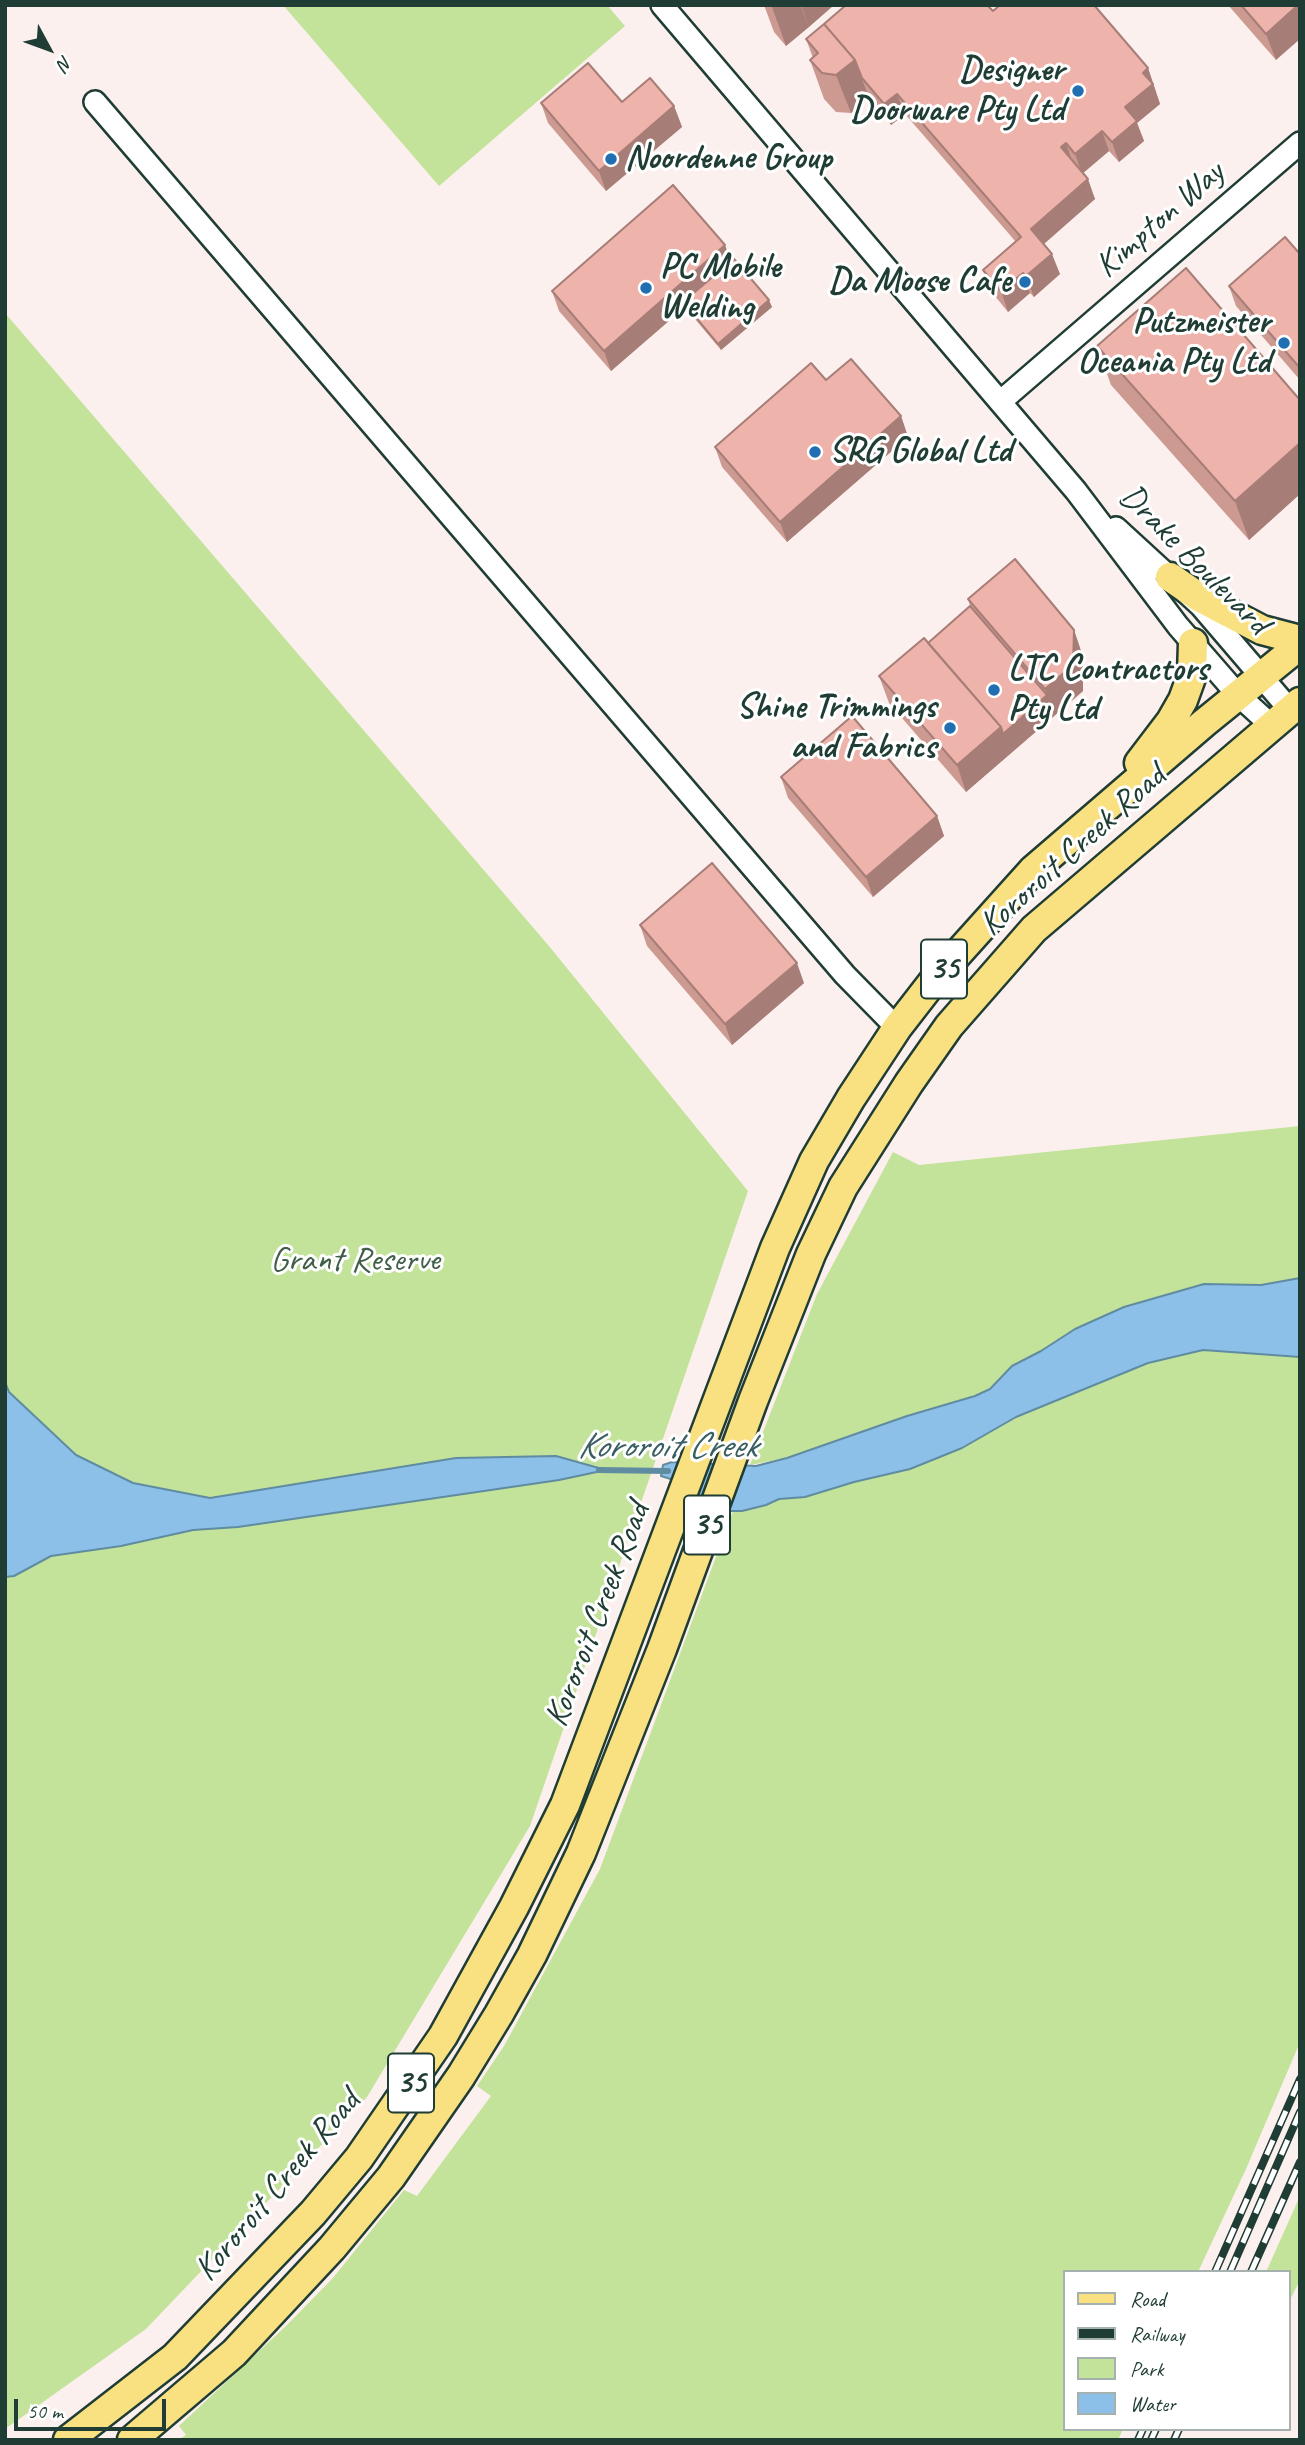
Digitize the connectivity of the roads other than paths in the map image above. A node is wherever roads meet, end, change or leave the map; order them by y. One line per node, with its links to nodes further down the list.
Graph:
1 (662, 5): 4 (street, Drake Boulevard)
2 (95, 102): 13 (street)
3 (1300, 143): 4 (street, Kimpton Way)
4 (1000, 402): 5 (street, Drake Boulevard)
5 (1076, 491): 6 (street, Drake Boulevard); 7 (street, Drake Boulevard)
6 (1170, 577): 8 (main road); 9 (street, Drake Boulevard)
7 (1193, 643): 10 (street, Drake Boulevard); 12 (main road)
8 (1300, 643): 9 (main road, Kororoit Creek Road / 35)
9 (1261, 677): 10 (main road, Kororoit Creek Road / 35); 11 (street, Drake Boulevard)
10 (1238, 695): 11 (street, Drake Boulevard); 12 (main road, Kororoit Creek Road / 35)
11 (1287, 713): 15 (main road, Kororoit Creek Road / 35)
12 (1092, 818): 13 (main road, Kororoit Creek Road / 35)
13 (897, 1028): 14 (main road, Kororoit Creek Road / 35)
14 (68, 2440)
15 (132, 2440)

